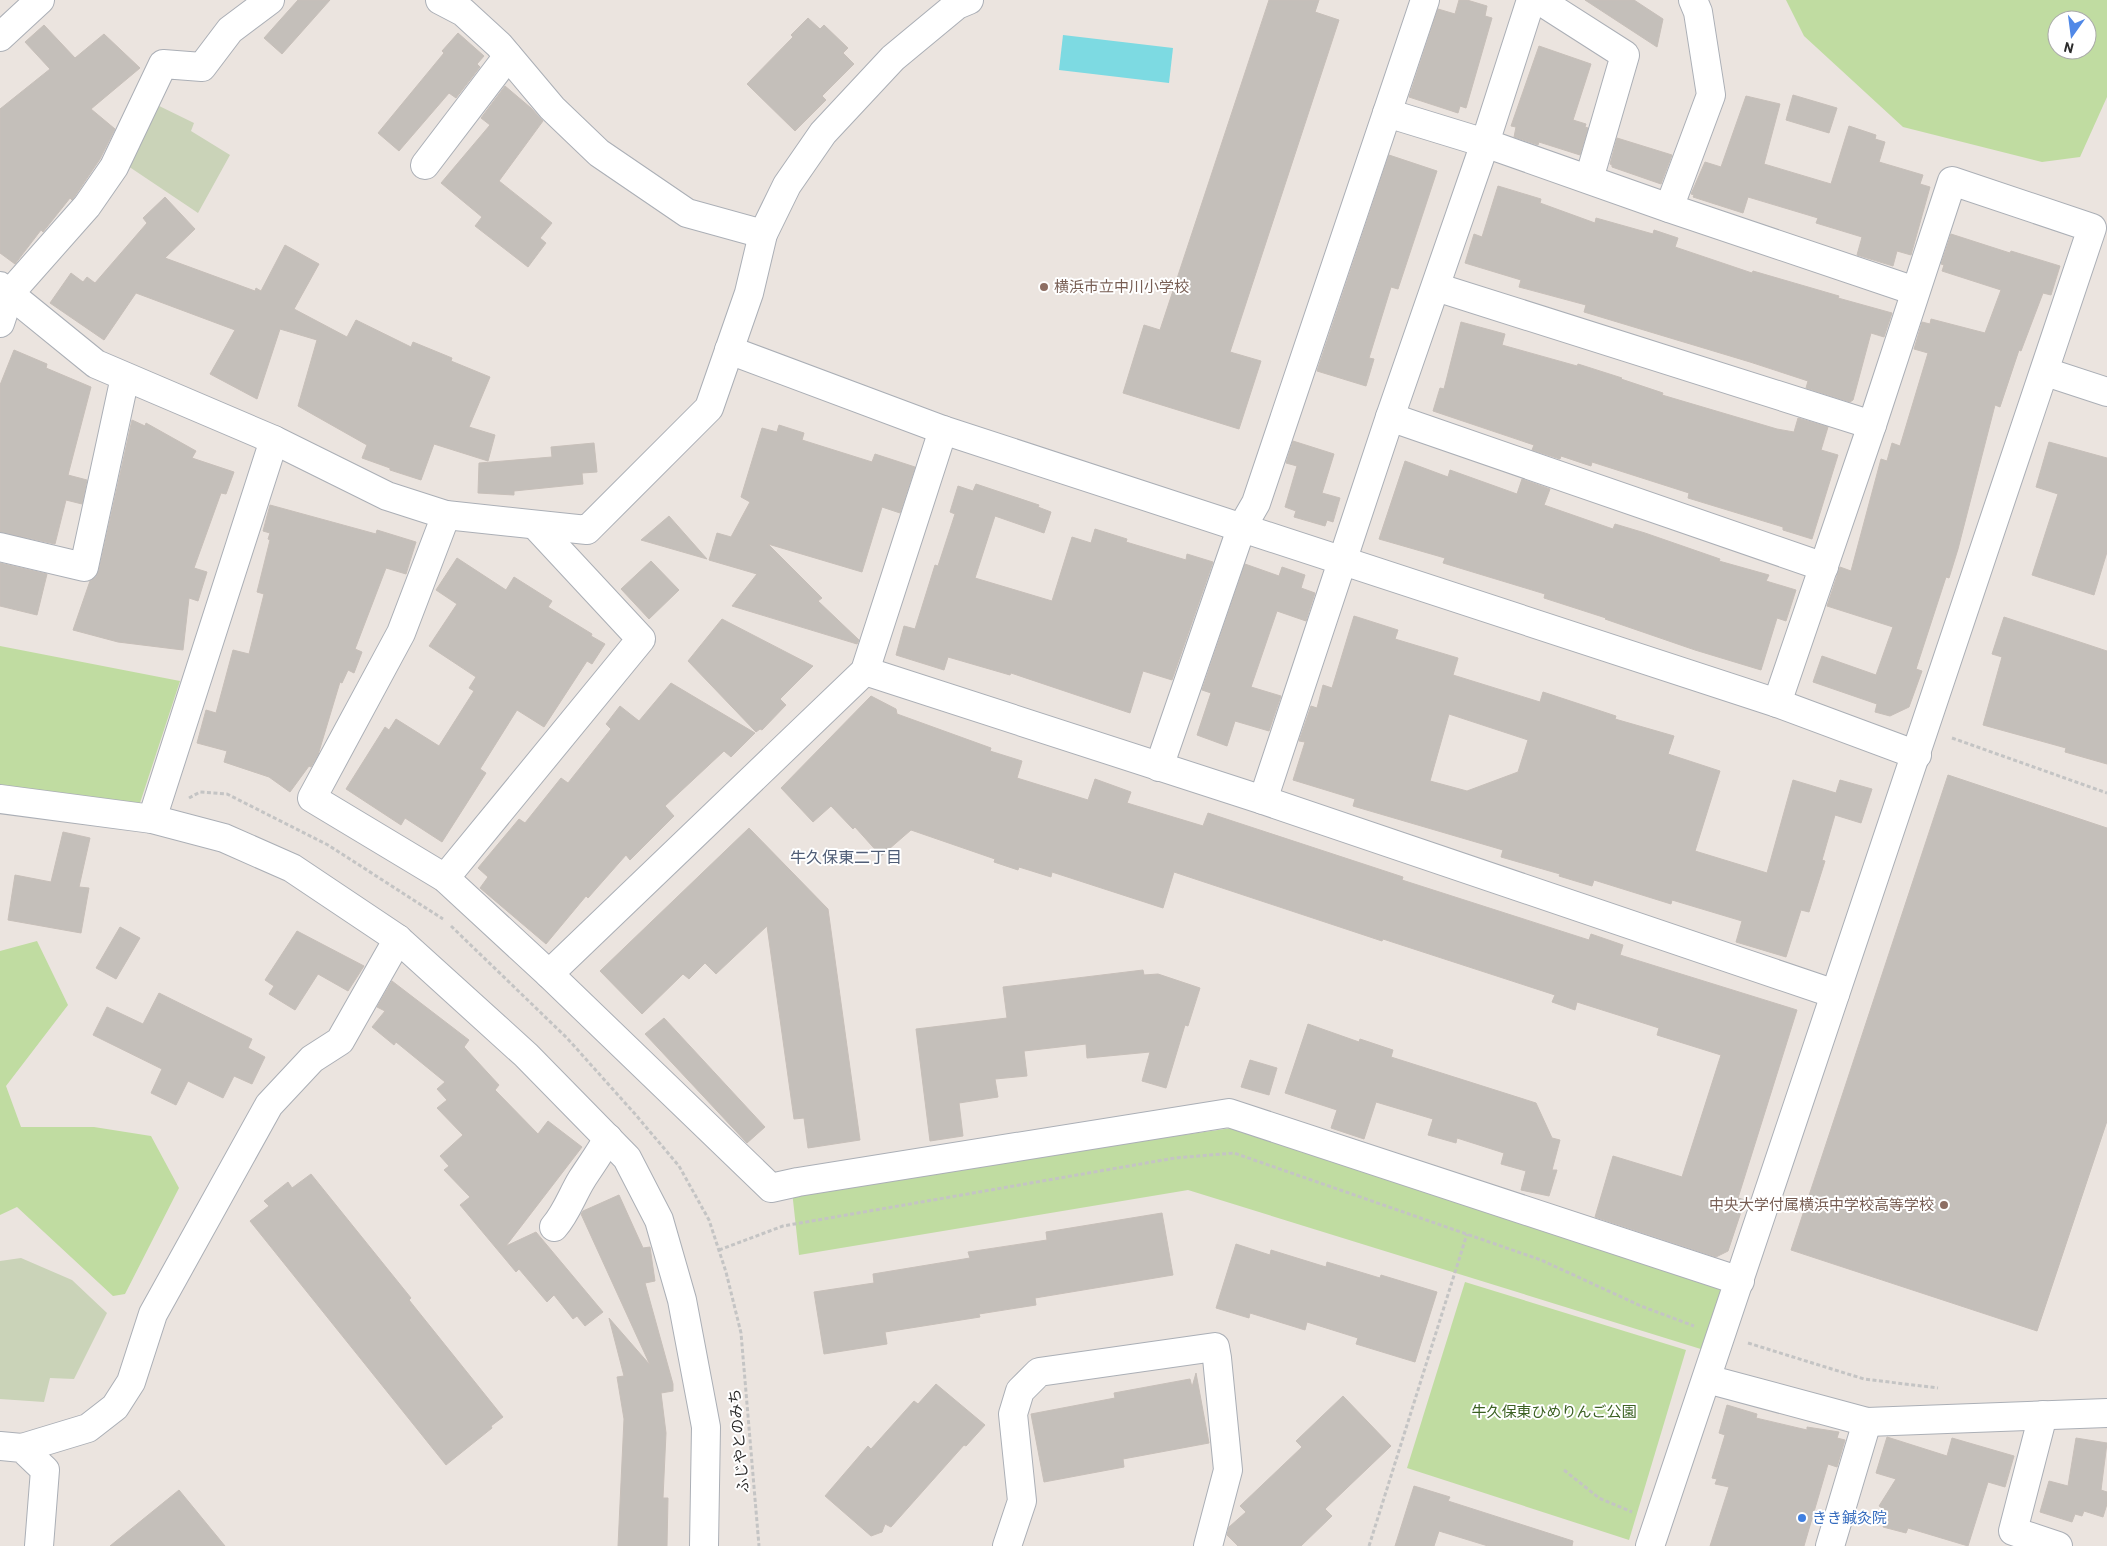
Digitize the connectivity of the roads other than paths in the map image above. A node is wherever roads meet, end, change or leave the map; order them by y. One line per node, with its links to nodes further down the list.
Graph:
1 (40, 0): 9 (street)
2 (270, 0): 18 (street)
3 (440, 0): 10 (street)
4 (970, 0): 16 (street)
5 (1425, 0): 11 (street)
6 (1531, 0): 12 (street)
7 (1539, 0): 14 (street)
8 (1693, 0): 15 (street)
9 (0, 37)
10 (508, 56): 13 (street); 16 (street)
11 (1387, 113): 12 (street); 31 (street)
12 (1485, 143): 14 (street); 17 (street)
13 (424, 166)
14 (1589, 179): 15 (street)
15 (1669, 208): 19 (street)
16 (763, 234): 21 (street)
17 (1436, 287): 25 (street); 26 (street)
18 (5, 290): 20 (street); 23 (street)
19 (1915, 291): 22 (street); 26 (street)
20 (0, 323)
21 (729, 350): 27 (street); 30 (street)
22 (2046, 372): 24 (street); 37 (street)
23 (125, 378): 28 (street); 32 (street)
24 (2107, 392)
25 (1390, 417): 33 (street); 34 (street)
26 (1872, 426): 34 (street)
27 (943, 430): 31 (street); 35 (street)
28 (274, 440): 29 (street); 41 (street)
29 (446, 515): 30 (street); 42 (street)
30 (535, 525): 42 (street)
31 (1241, 528): 33 (street); 38 (street)
32 (0, 547)
33 (1343, 560): 36 (street); 40 (street)
34 (1824, 567): 36 (street)
35 (865, 672): 38 (street); 44 (street)
36 (1777, 703): 37 (street)
37 (1917, 755): 45 (street)
38 (1159, 767): 40 (street)
39 (0, 799): 41 (street)
40 (1263, 800): 45 (street)
41 (152, 819): 43 (street)
42 (445, 878): 44 (street)
43 (398, 939): 46 (street); 53 (street)
44 (549, 974): 48 (street)
45 (1835, 994): 48 (street)
46 (608, 1138): 47 (street); 56 (street)
47 (554, 1226)
48 (1740, 1282): 49 (street)
49 (1707, 1379): 52 (street); 54 (street)
50 (2107, 1413): 51 (street)
51 (2043, 1416): 52 (street); 60 (street)
52 (1867, 1422): 59 (street)
53 (11, 1447): 55 (street)
54 (1654, 1533)
55 (39, 1546)
56 (704, 1546)
57 (1007, 1546): 58 (street)
58 (1208, 1546)
59 (1830, 1546)
60 (2058, 1546)

